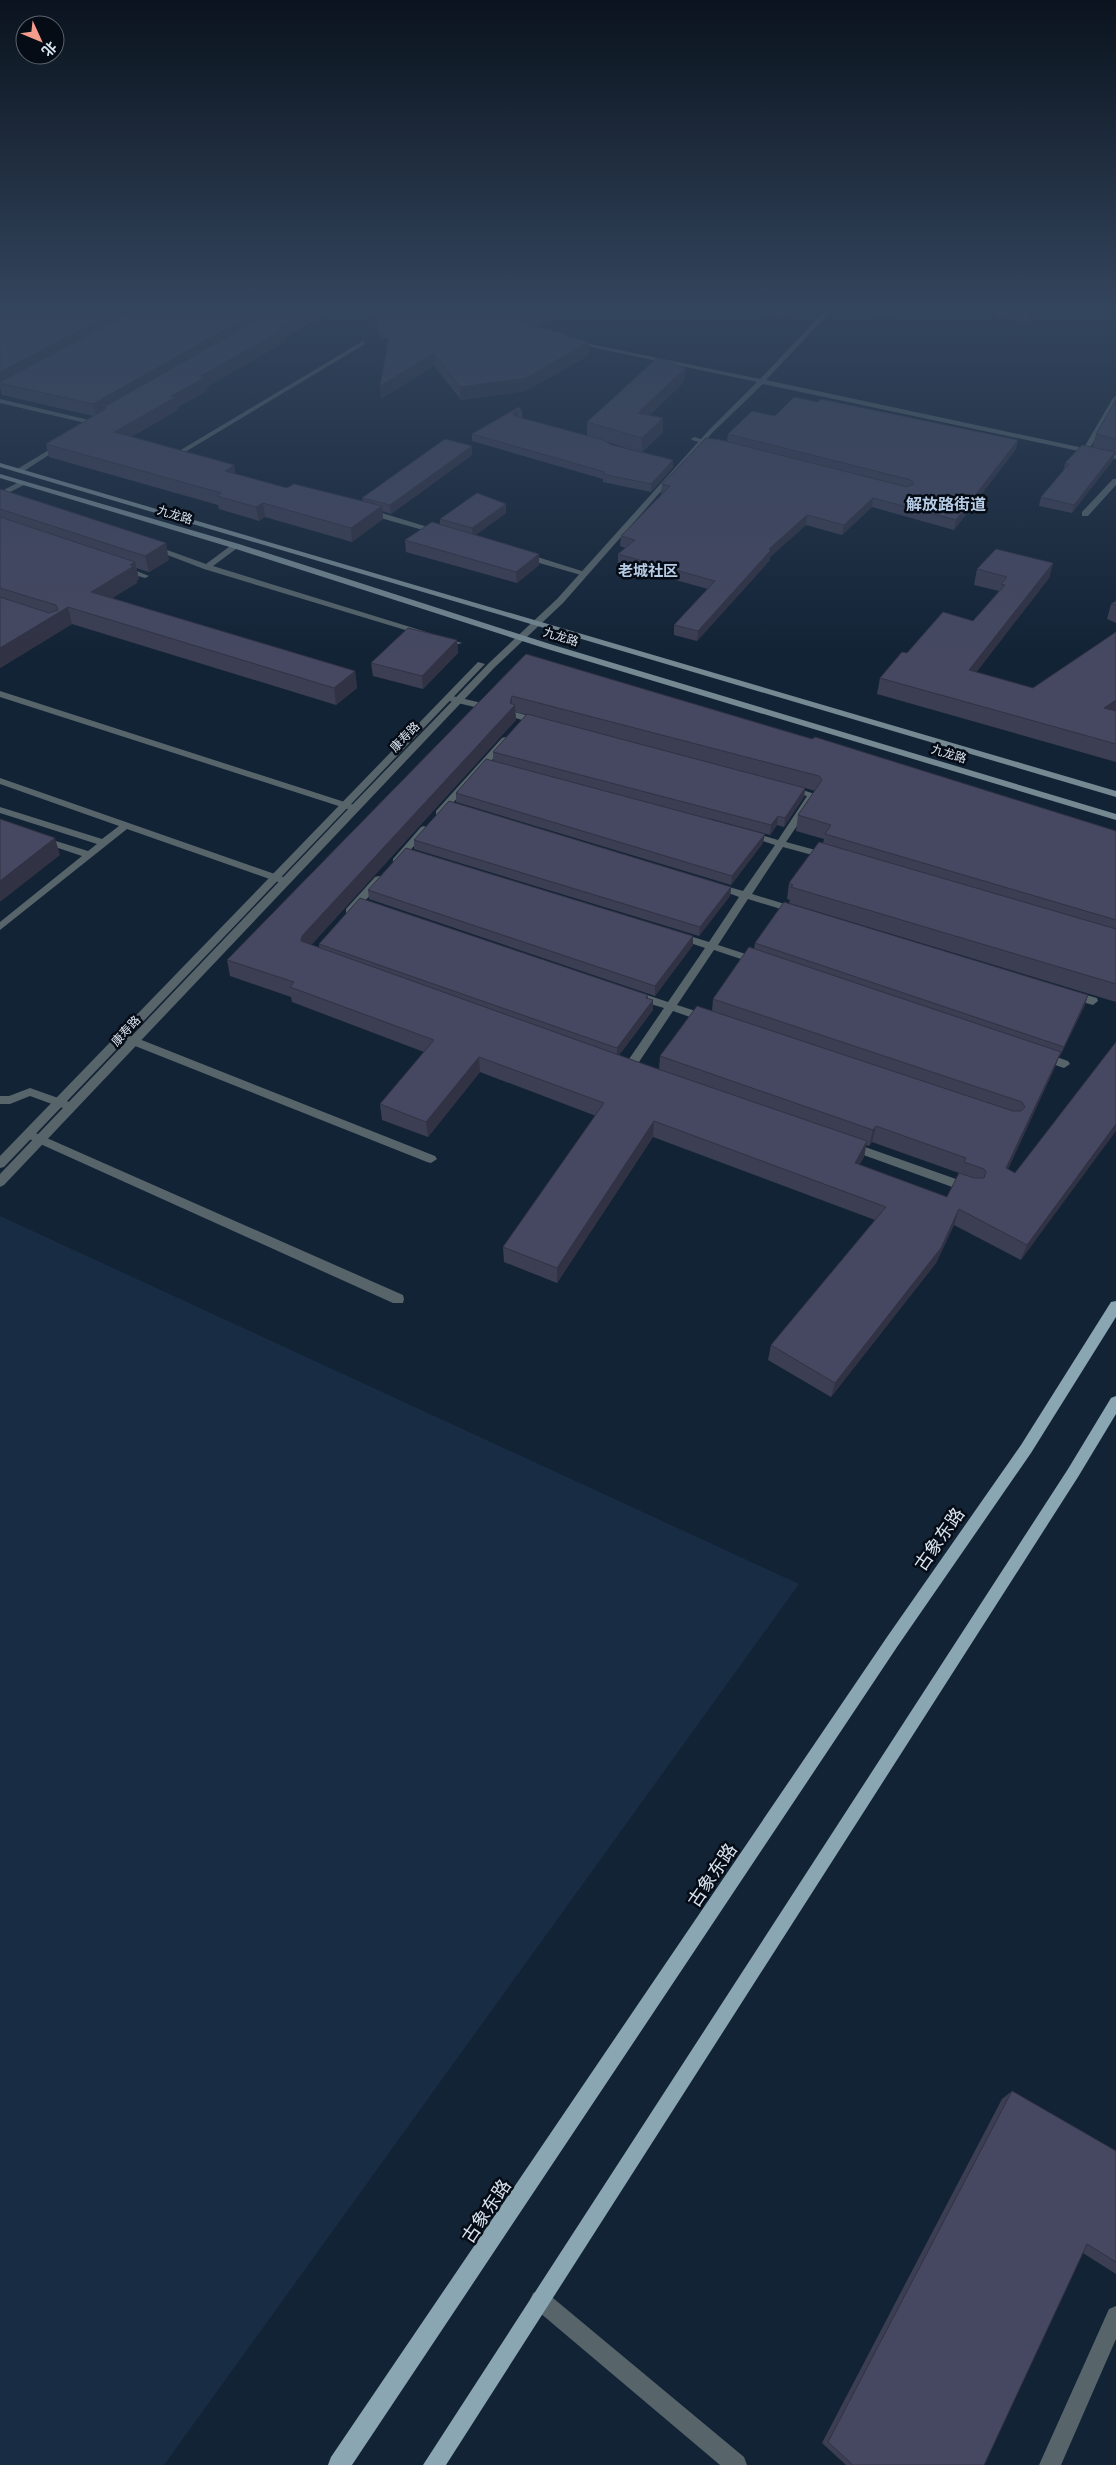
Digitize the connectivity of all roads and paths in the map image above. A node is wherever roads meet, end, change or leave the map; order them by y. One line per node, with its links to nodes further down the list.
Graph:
1 (225, 426): 11 (street)
2 (712, 426): 5 (street, 康寿路)
3 (980, 426): 8 (street)
4 (1099, 426): 8 (street)
5 (698, 440): 7 (street); 26 (street, 康寿路)
6 (65, 442): 13 (street)
7 (720, 446)
8 (1086, 448): 9 (street); 10 (street)
9 (1116, 451)
10 (1116, 457)
11 (183, 460)
12 (0, 465): 13 (main road, 九龙路)
13 (18, 471): 28 (main road, 九龙路)
14 (0, 476): 16 (main road, 九龙路)
15 (1116, 481): 19 (street)
16 (24, 483): 17 (street); 22 (main road, 九龙路)
17 (0, 496)
18 (361, 509): 20 (street)
19 (1085, 514)
20 (445, 533)
21 (143, 545): 25 (street)
22 (236, 546): 25 (street); 29 (main road, 九龙路)
23 (520, 555): 26 (street)
24 (109, 564): 27 (street)
25 (207, 566): 30 (street)
26 (580, 572): 28 (street, 康寿路)
27 (145, 576)
28 (531, 623): 29 (street, 康寿路); 38 (main road, 九龙路)
29 (517, 636): 32 (street, 康寿路); 33 (street, 康寿路); 42 (main road, 九龙路)
30 (458, 643)
31 (0, 694): 39 (street)
32 (448, 698): 33 (street); 39 (street, 康寿路)
33 (458, 700): 34 (street); 40 (street, 康寿路)
34 (483, 706)
35 (554, 726): 55 (street)
36 (0, 781): 43 (street)
37 (785, 788): 47 (street)
38 (1116, 794)
39 (344, 805): 40 (street); 50 (street, 康寿路)
40 (354, 808): 51 (street, 康寿路)
41 (0, 810): 46 (street)
42 (1116, 817)
43 (126, 825): 46 (street); 50 (street)
44 (734, 830): 47 (street)
45 (27, 834): 48 (street)
46 (104, 843): 48 (street)
47 (782, 843): 49 (street); 53 (street)
48 (90, 855): 56 (street)
49 (839, 860)
50 (274, 877): 51 (street); 65 (street, 康寿路)
51 (285, 881): 65 (street, 康寿路)
52 (709, 884): 53 (street)
53 (746, 895): 54 (street); 58 (street)
54 (812, 915)
55 (341, 921)
56 (0, 927)
57 (666, 931): 58 (street)
58 (712, 946): 59 (street); 63 (street)
59 (768, 964)
60 (623, 991): 63 (street)
61 (1065, 992): 62 (street)
62 (1093, 1001)
63 (671, 1007): 64 (street); 68 (street)
64 (717, 1022)
65 (128, 1038): 70 (street, 康寿路); 71 (street, 康寿路); 74 (street)
66 (1027, 1051): 67 (street)
67 (1064, 1064)
68 (629, 1068)
69 (0, 1100): 70 (street)
70 (59, 1102): 71 (street); 72 (street, 康寿路)
71 (71, 1107): 72 (street, 康寿路)
72 (34, 1137): 75 (street, 康寿路); 76 (street, 康寿路); 78 (street)
73 (834, 1140): 77 (street)
74 (431, 1159)
75 (0, 1164)
76 (0, 1182)
77 (973, 1189)
78 (398, 1299)
79 (1116, 1306): 83 (main road, 古象东路)
80 (1116, 1402): 81 (main road)
81 (540, 2300): 84 (main road); 85 (street)
82 (1116, 2316): 86 (street)
83 (339, 2465)
84 (434, 2465)
85 (736, 2465)
86 (1050, 2465)

